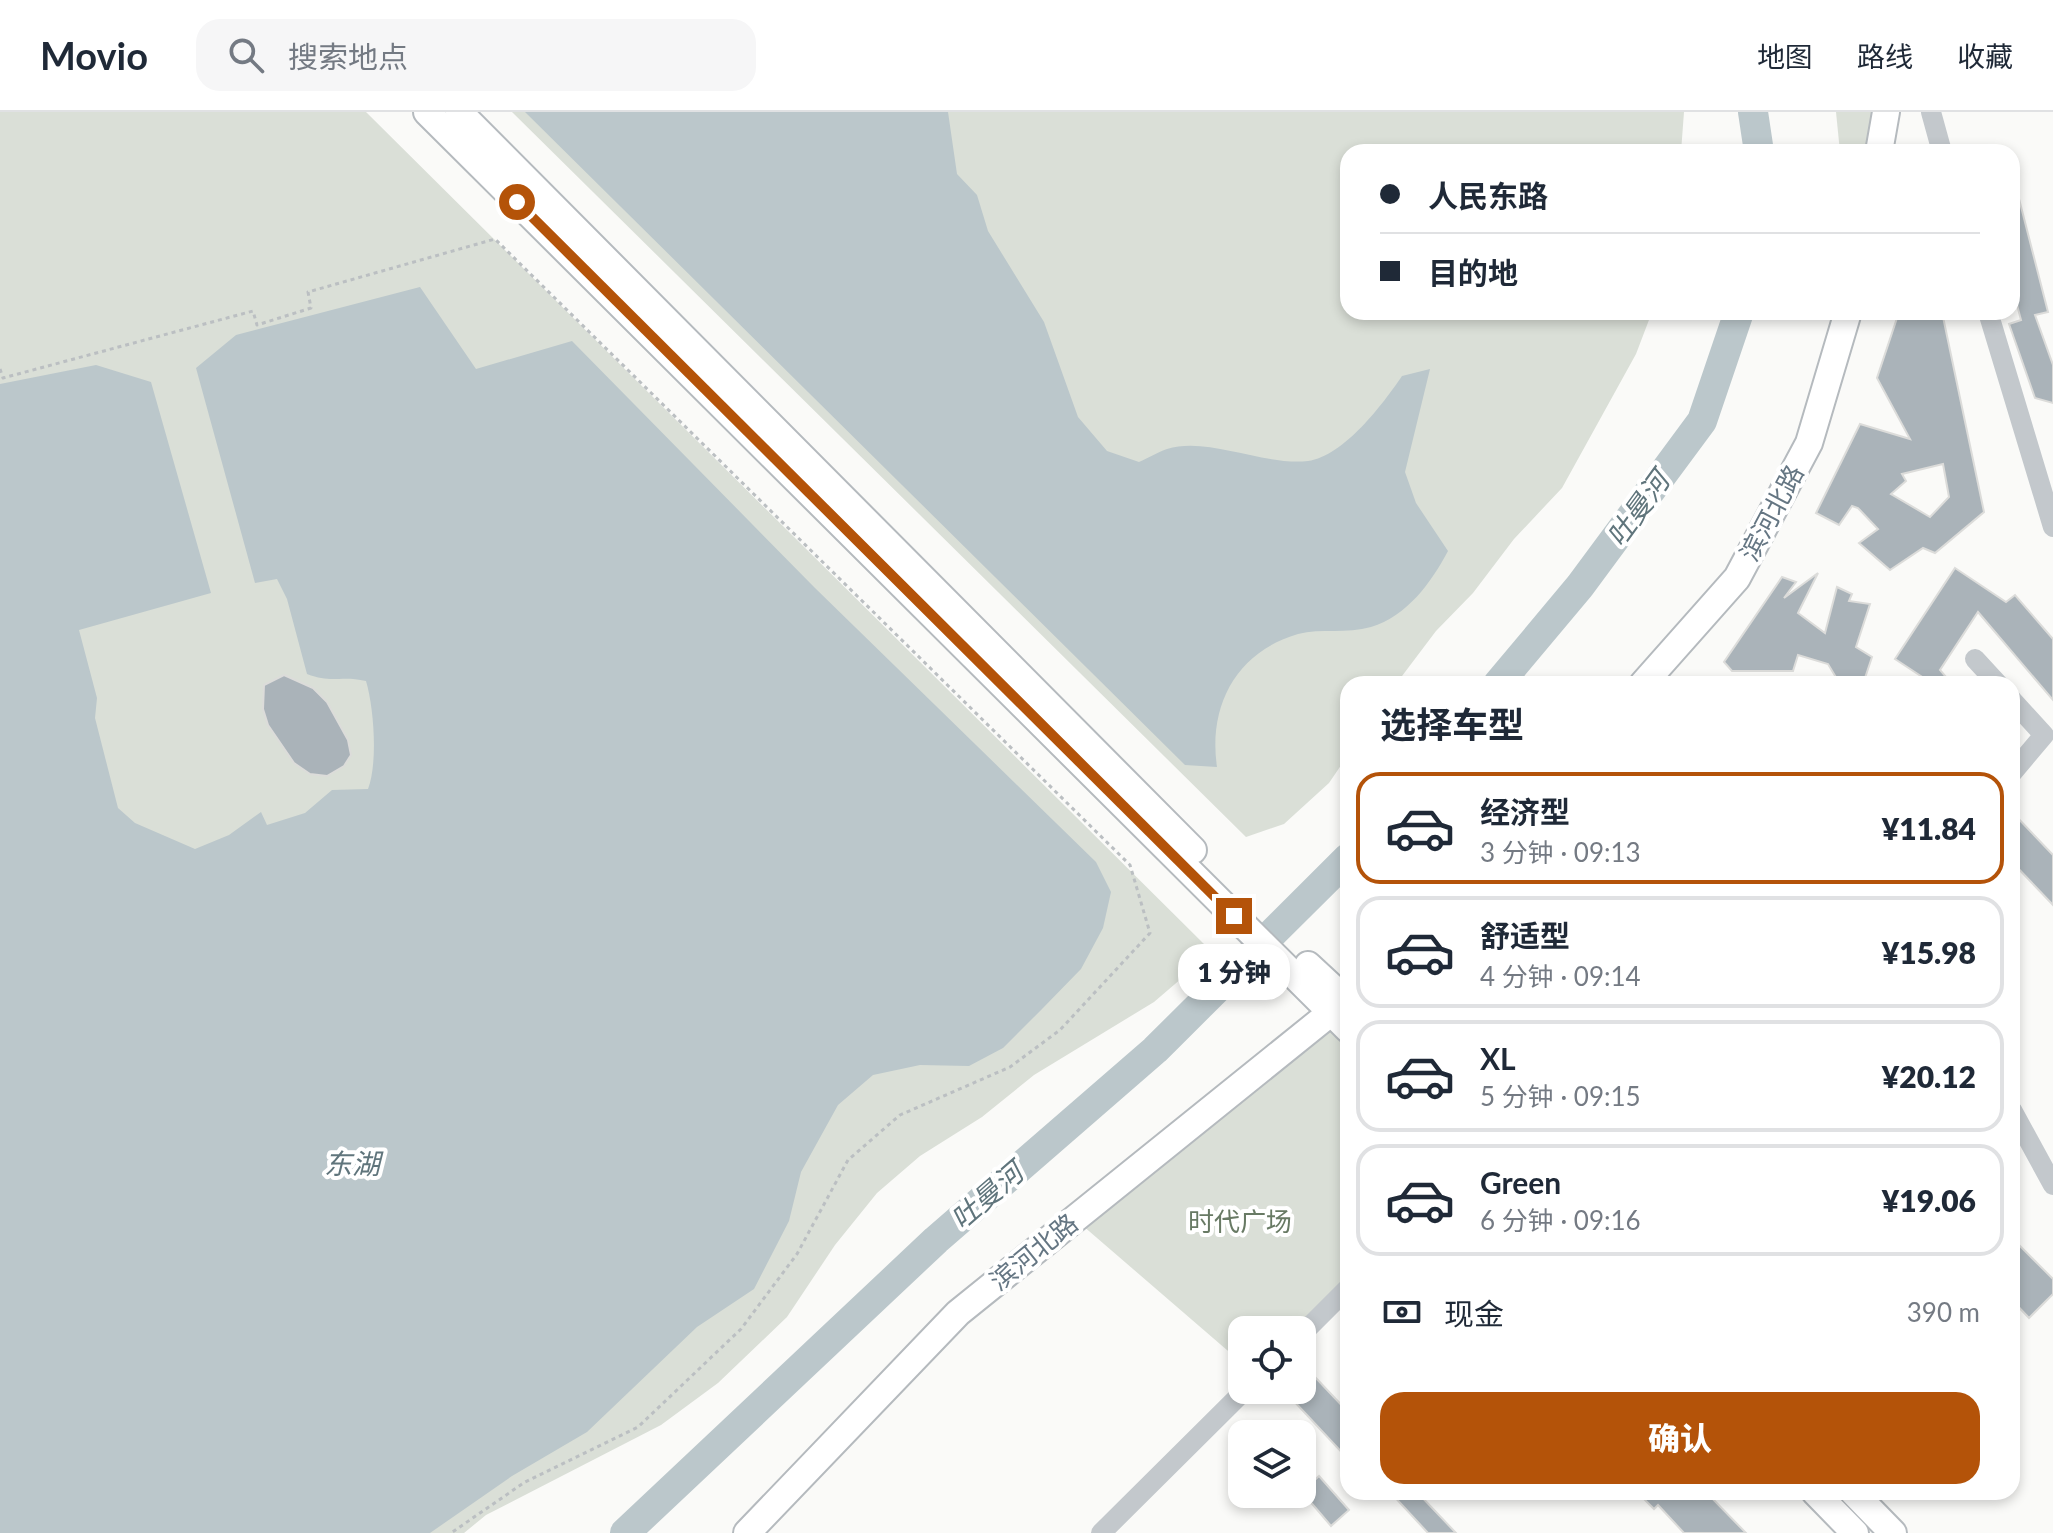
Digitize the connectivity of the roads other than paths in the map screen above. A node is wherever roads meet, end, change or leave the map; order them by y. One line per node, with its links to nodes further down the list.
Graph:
1 (427, 112): 15 (main road)
2 (459, 112): 15 (main road)
3 (1886, 112): 5 (main road)
4 (1931, 112): 6 (street)
5 (1880, 144)
6 (1940, 144)
7 (1846, 320): 11 (main road, 滨河北路)
8 (1990, 320): 9 (street)
9 (2053, 527)
10 (1975, 659): 12 (street)
11 (1650, 676)
12 (1991, 676)
13 (2020, 709): 14 (street)
14 (2020, 764)
15 (1196, 866): 16 (main road)
16 (1340, 1005)
17 (1340, 1013): 25 (main road, 滨河北路)
18 (2020, 1125): 19 (street)
19 (2053, 1185)
20 (1340, 1296): 21 (street)
21 (1316, 1320)
22 (1231, 1404): 26 (street)
23 (1823, 1500): 27 (main road)
24 (1861, 1500): 28 (main road)
25 (747, 1533)
26 (1101, 1533)
27 (1855, 1533)
28 (1893, 1533)

